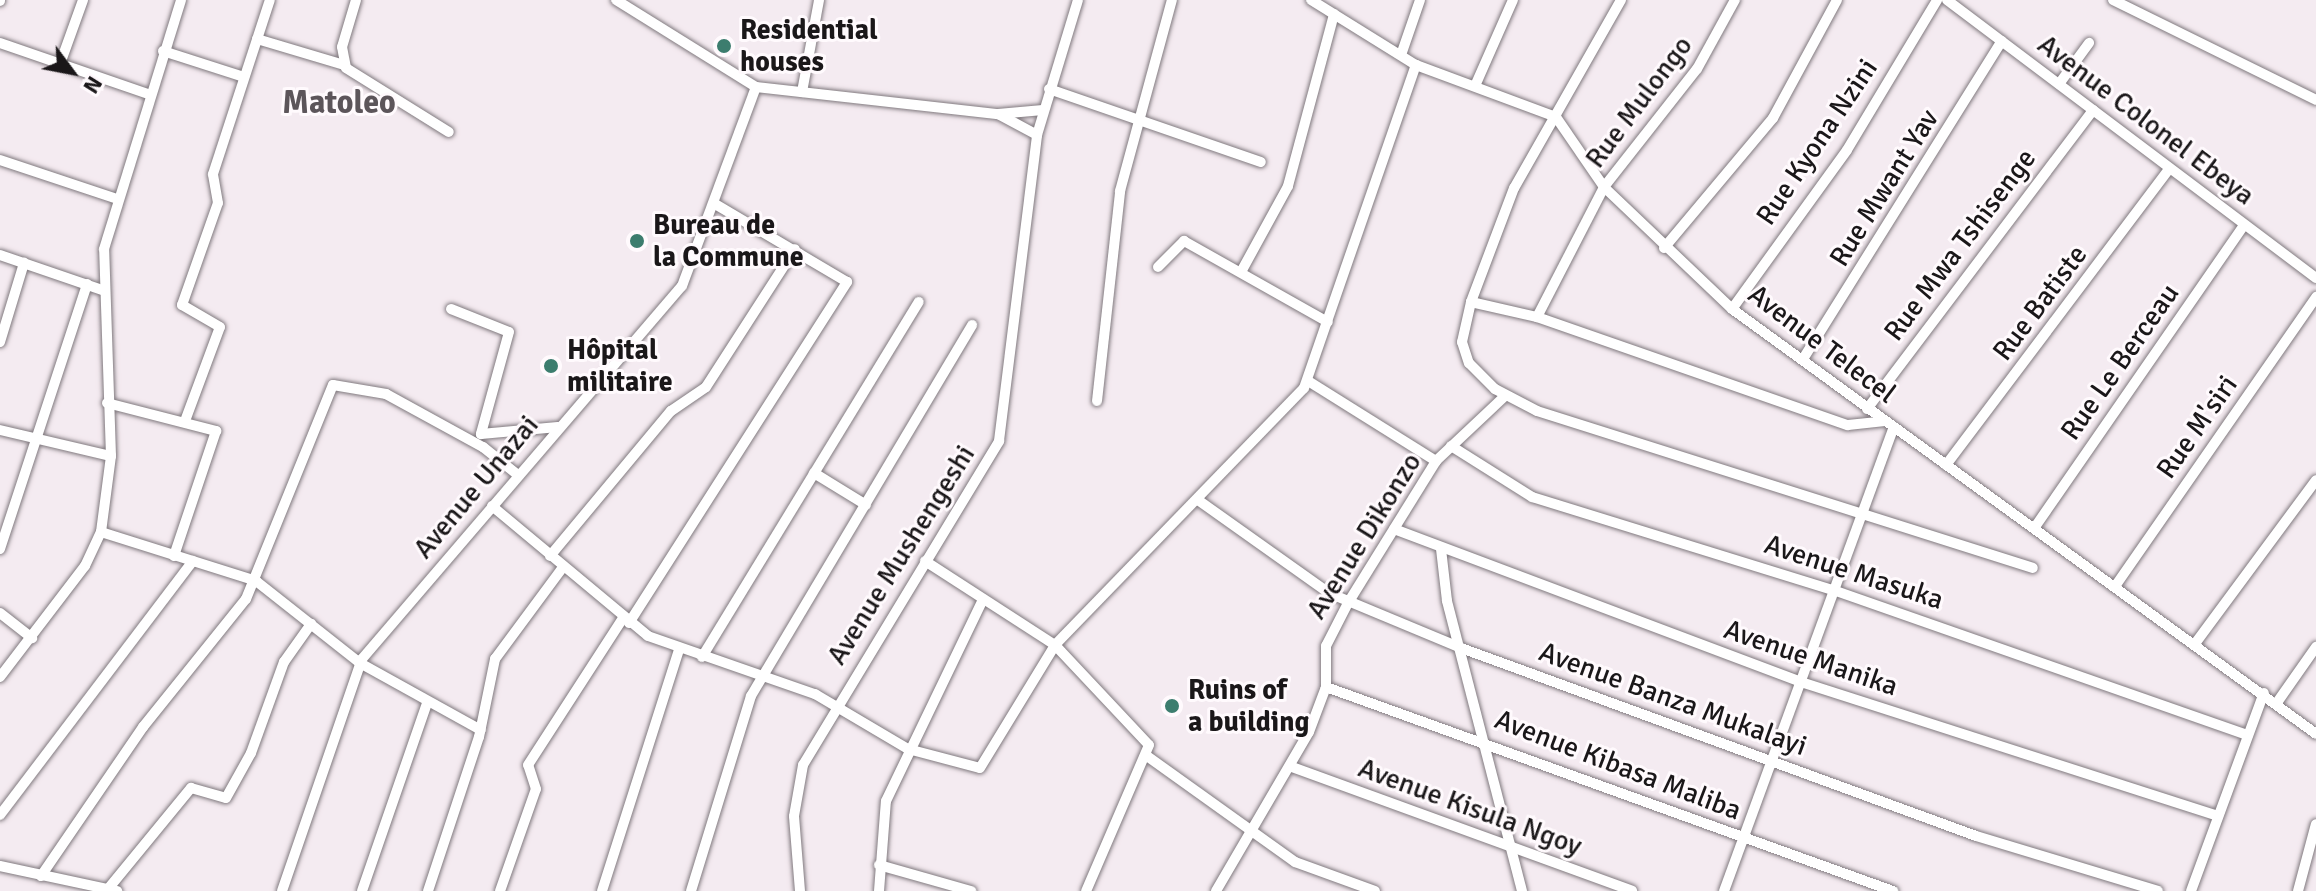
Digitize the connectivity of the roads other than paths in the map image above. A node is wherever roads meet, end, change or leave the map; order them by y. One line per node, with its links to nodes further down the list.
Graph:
1 (83, 0): 25 (street)
2 (181, 0): 23 (street)
3 (270, 0): 19 (street)
4 (356, 0): 26 (street)
5 (616, 0): 31 (street)
6 (819, 0): 33 (street)
7 (1078, 0): 32 (street, Avenue Mushengeshi)
8 (1172, 0): 40 (street)
9 (1311, 0): 18 (street)
10 (1420, 0): 24 (street)
11 (1513, 0): 30 (street)
12 (1621, 0): 39 (street)
13 (1735, 0): 46 (street, Rue Mulongo)
14 (1837, 0): 50 (street)
15 (1937, 0): 63 (street, Rue Kyona Nzini)
16 (1947, 0): 20 (street, Avenue Colonel Ebeya)
17 (2113, 0): 35 (street)
18 (1334, 14): 24 (street); 55 (street)
19 (257, 39): 26 (street); 28 (street)
20 (2002, 41): 29 (street, Avenue Colonel Ebeya); 68 (street, Rue Mwant Yav)
21 (0, 43): 25 (street)
22 (2089, 43): 29 (street)
23 (163, 51): 28 (street); 34 (street)
24 (1401, 55): 27 (street)
25 (60, 64): 34 (street)
26 (344, 65): 41 (street)
27 (1416, 65): 30 (street); 65 (street)
28 (244, 77): 74 (street)
29 (2059, 84): 37 (street, Avenue Colonel Ebeya)
30 (1475, 86): 39 (street)
31 (756, 87): 33 (street); 48 (street, Avenue Unazai)
32 (1049, 89): 36 (street, Avenue Mushengeshi); 40 (street)
33 (802, 92): 38 (street)
34 (148, 94): 47 (street)
35 (2316, 100)
36 (1043, 110): 38 (street); 42 (street, Avenue Mushengeshi)
37 (2093, 110): 45 (street, Avenue Colonel Ebeya); 73 (street, Rue Mwa Tshisenge)
38 (998, 114): 42 (street)
39 (1556, 117): 46 (street, Avenue Telecel); 61 (street)
40 (1139, 118): 44 (street); 71 (street)
41 (449, 132)
42 (1037, 135): 98 (street, Avenue Mushengeshi)
43 (0, 160): 47 (street)
44 (1261, 162)
45 (2169, 169): 49 (street, Avenue Colonel Ebeya); 82 (street, Rue Batiste)
46 (1604, 187): 50 (street, Avenue Telecel); 64 (street, Rue Mulongo)
47 (114, 198): 58 (street)
48 (715, 204): 51 (street); 76 (street, Avenue Unazai)
49 (2244, 225): 56 (street, Avenue Colonel Ebeya); 90 (street, Rue Le Berceau)
50 (1664, 248): 63 (street, Avenue Telecel)
51 (795, 249): 96 (street); 107 (street)
52 (0, 255): 53 (street)
53 (24, 263): 57 (street); 67 (street)
54 (1158, 267): 55 (street)
55 (1241, 272): 65 (street)
56 (2316, 278)
57 (87, 284): 58 (street); 78 (street)
58 (102, 290): 72 (street)
59 (2316, 297): 102 (street, Rue M'siri)
60 (919, 302): 83 (street)
61 (1471, 302): 64 (street); 70 (street)
62 (451, 309): 76 (street)
63 (1732, 309): 68 (street, Avenue Telecel)
64 (1537, 317): 75 (street)
65 (1328, 322): 69 (street)
66 (972, 325): 87 (street)
67 (0, 342)
68 (1803, 359): 73 (street, Avenue Telecel)
69 (1308, 381): 81 (street); 86 (street)
70 (1505, 396): 79 (street, Avenue Dikonzo); 89 (street)
71 (1097, 401)
72 (107, 403): 74 (street); 80 (street)
73 (1867, 409): 75 (street, Avenue Telecel)
74 (185, 421): 95 (street)
75 (1889, 424): 82 (street, Avenue Telecel); 89 (street)
76 (558, 427): 84 (street, Avenue Unazai)
77 (0, 430): 78 (street)
78 (39, 434): 80 (street); 93 (street)
79 (1451, 446): 81 (street, Avenue Dikonzo); 103 (street, Avenue Masuka)
80 (111, 456): 92 (street)
81 (1436, 461): 91 (street, Avenue Dikonzo)
82 (1946, 465): 90 (street, Avenue Telecel)
83 (814, 473): 87 (street); 115 (street)
84 (518, 475): 88 (street, Avenue Unazai); 101 (street)
85 (2316, 480): 110 (street)
86 (1198, 500): 105 (street, Avenue Banza Mukalayi); 111 (street)
87 (866, 505): 117 (street)
88 (492, 506): 96 (street); 116 (street, Avenue Unazai)
89 (1864, 510): 100 (street); 103 (street)
90 (2035, 527): 102 (street, Avenue Telecel)
91 (1394, 529): 94 (street, Avenue Manika); 105 (street, Avenue Dikonzo)
92 (101, 532): 95 (street); 109 (street)
93 (0, 549)
94 (1441, 549): 113 (street); 119 (street, Avenue Manika)
95 (174, 556): 97 (street)
96 (550, 556): 99 (street)
97 (193, 561): 101 (street); 133 (street)
98 (925, 561): 104 (street); 124 (street, Avenue Mushengeshi)
99 (563, 567): 107 (street); 125 (street)
100 (2033, 568)
101 (256, 581): 108 (street); 141 (street)
102 (2116, 585): 110 (street, Avenue Telecel)
103 (1836, 591): 119 (street); 127 (street, Avenue Masuka)
104 (983, 599): 111 (street); 129 (street)
105 (1348, 603): 113 (street, Avenue Banza Mukalayi); 120 (street, Avenue Dikonzo)
106 (0, 613): 109 (street)
107 (626, 620): 114 (street); 146 (street)
108 (311, 624): 116 (street); 142 (street)
109 (32, 638): 118 (street)
110 (2197, 641): 121 (street, Avenue Telecel)
111 (1055, 645): 129 (street); 130 (street)
112 (2316, 647): 123 (street)
113 (1461, 648): 128 (street); 131 (street, Avenue Banza Mukalayi)
114 (679, 649): 115 (street); 147 (street)
115 (702, 657): 117 (street)
116 (360, 663): 122 (street); 143 (street, Avenue Unazai)
117 (765, 674): 124 (street); 148 (street)
118 (0, 677)
119 (1801, 682): 131 (street); 134 (street, Avenue Manika)
120 (1326, 687): 128 (street, Avenue Kibasa Maliba); 132 (street, Avenue Dikonzo)
121 (2264, 693): 123 (street, Avenue Telecel); 127 (street)
122 (427, 703): 125 (street); 144 (street)
123 (2276, 704): 126 (street, Avenue Telecel)
124 (834, 707): 129 (street); 149 (street, Avenue Mushengeshi)
125 (481, 730): 145 (street)
126 (2316, 734)
127 (2248, 735): 134 (street)
128 (1481, 738): 137 (street, Avenue Kibasa Maliba); 138 (street)
129 (908, 749): 139 (street)
130 (1147, 756): 136 (street); 152 (street)
131 (1772, 759): 137 (street); 159 (street, Avenue Banza Mukalayi)
132 (1292, 767): 136 (street, Avenue Dikonzo); 138 (street, Avenue Kisula Ngoy)
133 (0, 815)
134 (2218, 816): 160 (street)
135 (2316, 824): 161 (street)
136 (1253, 830): 153 (street, Avenue Dikonzo); 154 (street)
137 (1744, 838): 157 (street); 158 (street, Avenue Kibasa Maliba)
138 (1509, 847): 155 (street); 156 (street, Avenue Kisula Ngoy)
139 (879, 865): 150 (street); 151 (street)
140 (0, 866): 141 (street)
141 (41, 876): 142 (street)
142 (112, 890)
143 (282, 891)
144 (362, 891)
145 (428, 891)
146 (500, 891)
147 (602, 891)
148 (691, 891)
149 (800, 891)
150 (879, 891)
151 (971, 891)
152 (1086, 891)
153 (1216, 891)
154 (1375, 891)
155 (1522, 891)
156 (1632, 891)
157 (1724, 891)
158 (1893, 891)
159 (2158, 891)
160 (2191, 891)
161 (2298, 891)

